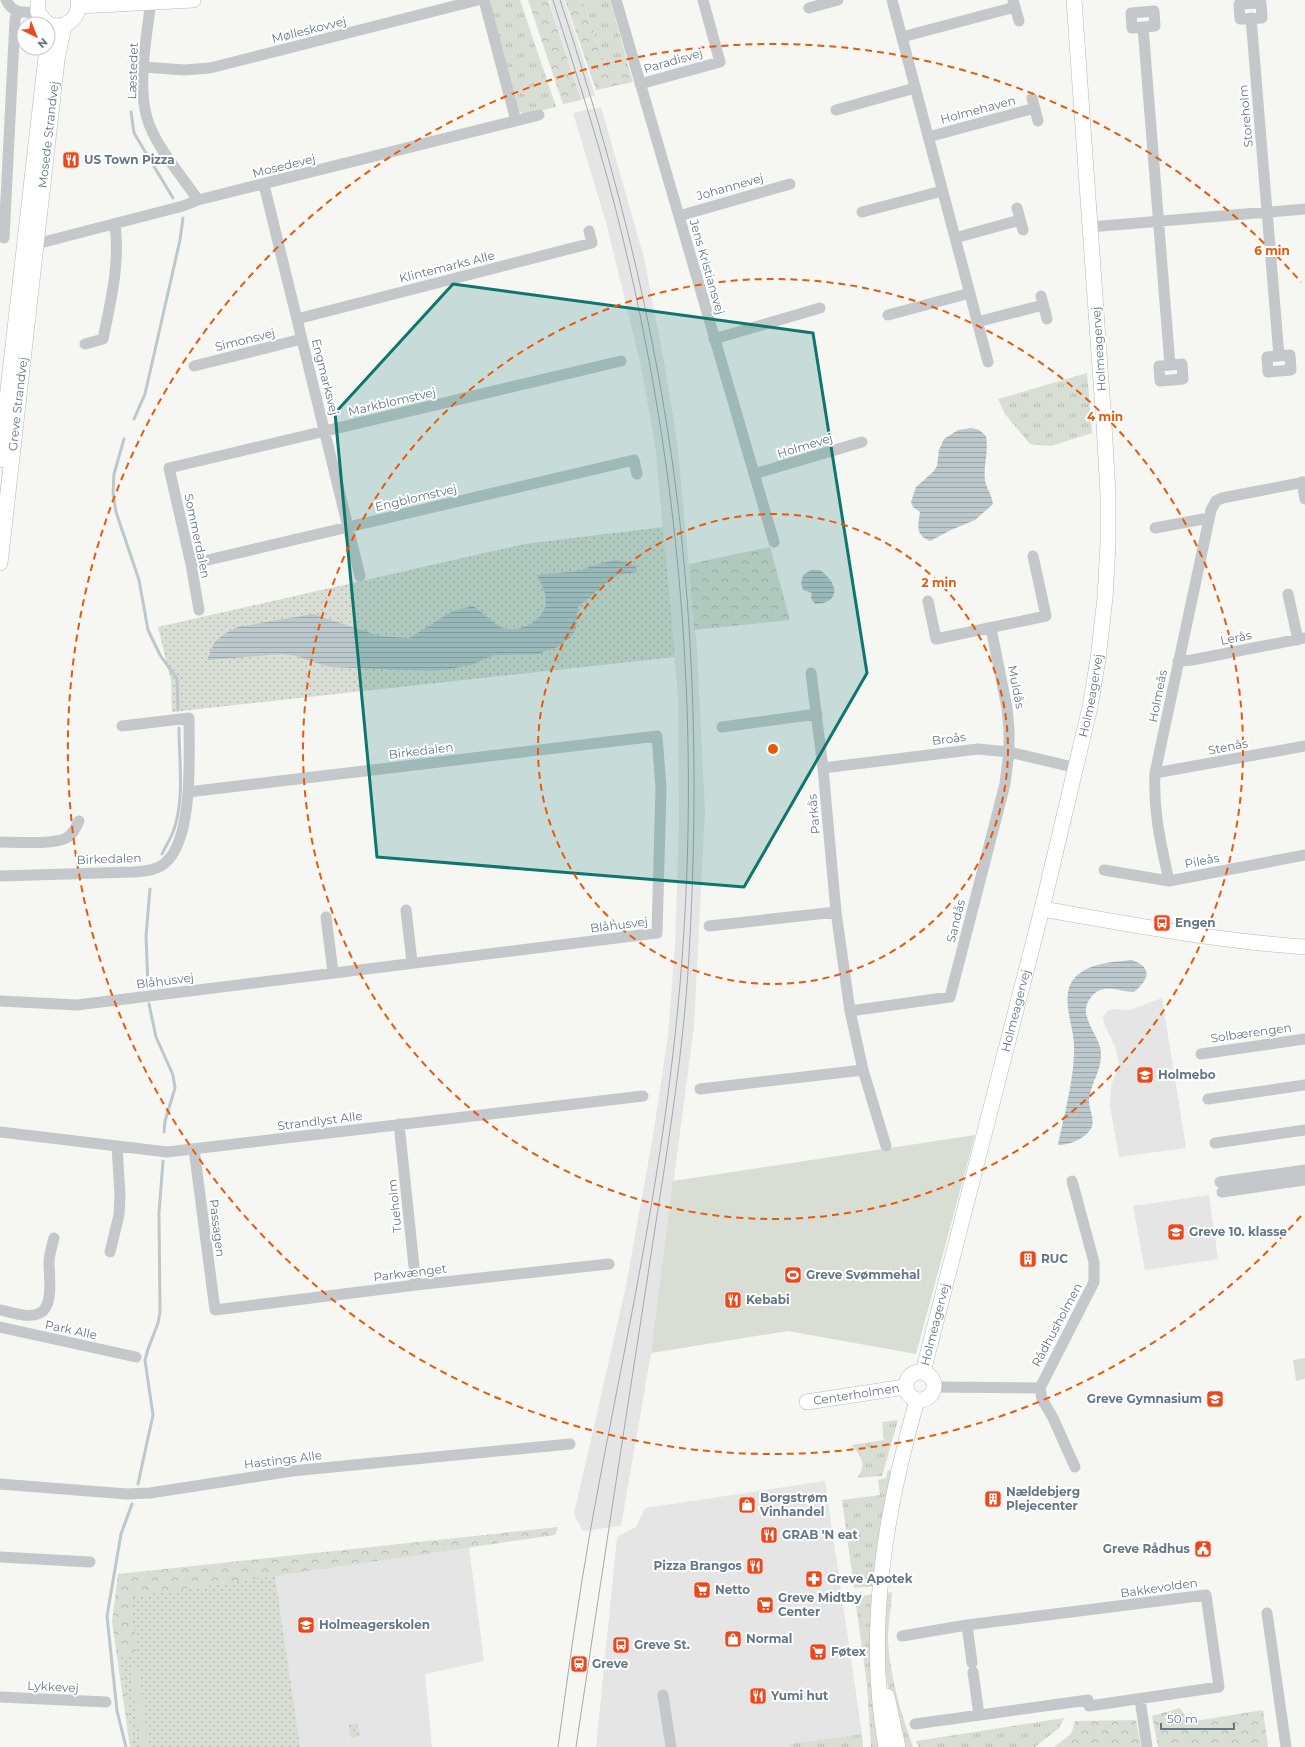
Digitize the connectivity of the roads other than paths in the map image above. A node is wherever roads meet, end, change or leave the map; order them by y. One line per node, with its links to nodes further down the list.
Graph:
1 (6, 0): 15 (street)
2 (193, 0): 10 (street)
3 (478, 0): 24 (street, Mølleskovvej)
4 (484, 0): 29 (street)
5 (616, 0): 25 (street, Jens Kristiansvej)
6 (703, 0): 25 (street, Paradisvej)
7 (838, 0): 14 (street)
8 (892, 0): 22 (street, Holmehaven)
9 (1074, 0): 43 (street, Holmeagervej)
10 (151, 1): 11 (street); 24 (street, Læstedet)
11 (78, 3): 20 (street)
12 (1014, 3): 18 (street); 22 (street)
13 (38, 6): 15 (street); 16 (street)
14 (809, 8)
15 (17, 12): 45 (street)
16 (44, 16)
17 (1252, 18): 39 (street, Storeholm)
18 (1019, 21)
19 (56, 26): 20 (street)
20 (64, 26): 47 (street, Mosede Strandvej)
21 (1143, 27): 41 (street)
22 (902, 37): 26 (street, Holmehaven)
23 (46, 56): 47 (street, Mosede Strandvej)
24 (144, 67): 35 (street, Læstedet)
25 (640, 84): 40 (street, Jens Kristiansvej)
26 (915, 88): 27 (street); 31 (street, Holmehaven)
27 (836, 110)
28 (539, 115): 29 (street, Mosedevej)
29 (516, 121): 33 (street, Mosedevej)
30 (1038, 121): 31 (street, Holmehaven)
31 (928, 137): 34 (street, Holmehaven)
32 (790, 184): 40 (street, Johannevej)
33 (264, 185): 35 (street, Mosedevej); 51 (street, Engmarksvej)
34 (942, 191): 38 (street); 46 (street, Holmehaven)
35 (198, 200): 42 (street, Mosedevej)
36 (1017, 208): 46 (street)
37 (1305, 209): 39 (street)
38 (862, 212)
39 (1267, 212): 41 (street); 57 (street, Storeholm)
40 (679, 216): 54 (street, Jens Kristiansvej)
41 (1159, 221): 43 (street); 60 (street)
42 (115, 224): 47 (street, Mosedevej); 56 (street)
43 (1090, 227): 92 (street, Holmeagervej)
44 (589, 231): 51 (street, Klintemarks Alle)
45 (4, 238)
46 (955, 238): 48 (street, Holmehaven)
47 (30, 245): 64 (street, Greve Strandvej); 75 (street, Greve Strandvej)
48 (970, 293): 50 (street); 53 (street, Holmehaven)
49 (820, 308): 54 (street)
50 (888, 315)
51 (297, 319): 55 (street, Engmarksvej)
52 (1047, 319): 53 (street)
53 (977, 322): 59 (street, Holmehaven)
54 (714, 339): 67 (street, Jens Kristiansvej)
55 (302, 340): 61 (street, Simonsvej); 62 (street, Engmarksvej)
56 (85, 344)
57 (1279, 356)
58 (621, 361): 62 (street, Markblomstvej)
59 (988, 362)
60 (1170, 365)
61 (194, 366)
62 (324, 431): 65 (street, Markblomstvej); 71 (street, Engmarksvej)
63 (862, 442): 67 (street, Holmevej)
64 (0, 460)
65 (169, 468): 76 (street, Sommerdalen)
66 (638, 474): 71 (street, Engblomstvej)
67 (754, 474): 73 (street, Jens Kristiansvej)
68 (1303, 482): 69 (street, Holmeås); 70 (street, Holmeås)
69 (1305, 499)
70 (1209, 518): 72 (street); 83 (street, Holmeås)
71 (348, 527): 76 (street, Engblomstvej); 77 (street, Engmarksvej)
72 (1155, 528)
73 (774, 542)
74 (1034, 556): 81 (street)
75 (0, 563)
76 (191, 564): 80 (street, Sommerdalen)
77 (360, 576)
78 (1288, 594): 82 (street, Lerås)
79 (928, 600): 81 (street)
80 (199, 610)
81 (991, 628): 90 (street, Muldås)
82 (1301, 639): 83 (street, Lerås)
83 (1178, 661): 93 (street, Holmeås)
84 (811, 673): 85 (street, Parkås)
85 (816, 714): 87 (street); 91 (street, Parkås)
86 (122, 726): 94 (street, Birkedalen)
87 (722, 727)
88 (657, 736): 94 (street, Birkedalen); 107 (street, Blåhusvej)
89 (1305, 746): 93 (street, Stenås)
90 (1009, 752): 91 (street, Broås); 92 (street, Broås); 110 (street, Sandås)
91 (823, 768): 103 (street, Parkås)
92 (1077, 768): 101 (street, Holmeagervej)
93 (1155, 773): 100 (street, Holmeås)
94 (188, 792): 99 (street, Birkedalen)
95 (79, 821): 96 (street)
96 (0, 842)
97 (1305, 855): 100 (street, Pileås)
98 (1104, 870): 100 (street, Pileås)
99 (0, 876)
100 (1170, 881)
101 (1042, 909): 106 (street); 136 (street, Holmeagervej)
102 (406, 910): 107 (street)
103 (836, 912): 105 (street); 110 (street, Parkås)
104 (326, 917): 108 (street)
105 (709, 926)
106 (1305, 947)
107 (412, 962): 108 (street, Blåhusvej)
108 (333, 972): 109 (street, Blåhusvej)
109 (0, 1001)
110 (850, 1011): 113 (street, Parkås)
111 (1305, 1039): 112 (street, Solbærengen)
112 (1201, 1054)
113 (863, 1070): 115 (street); 122 (street, Parkås)
114 (1305, 1085): 117 (street)
115 (700, 1089)
116 (642, 1096): 118 (street, Strandlyst Alle)
117 (1208, 1099)
118 (399, 1124): 124 (street, Strandlyst Alle); 131 (street, Tueholm)
119 (1305, 1130): 121 (street)
120 (0, 1132): 123 (street, Strandlyst Alle)
121 (1215, 1143)
122 (886, 1146)
123 (117, 1147): 124 (street, Strandlyst Alle); 129 (street)
124 (194, 1149): 133 (street, Passagen)
125 (1305, 1170): 126 (street)
126 (1305, 1180)
127 (1072, 1181): 139 (street, Rådhusholmen)
128 (54, 1238): 132 (street)
129 (110, 1252)
130 (609, 1264): 131 (street, Parkvænget)
131 (416, 1285): 133 (street, Parkvænget)
132 (0, 1310)
133 (215, 1310)
134 (0, 1327): 135 (street, Park Alle)
135 (136, 1357)
136 (923, 1372): 137 (street); 138 (street)
137 (906, 1387): 140 (street); 141 (street, Centerholmen)
138 (934, 1387): 139 (street); 140 (street)
139 (1040, 1388): 143 (street)
140 (917, 1400): 150 (street)
141 (807, 1402)
142 (570, 1444): 144 (street, Hastings Alle)
143 (1075, 1467)
144 (0, 1484)
145 (0, 1557): 146 (street)
146 (90, 1562)
147 (1267, 1613): 161 (street)
148 (967, 1625): 149 (street, Bakkevolden); 153 (street, Bakkevolden); 155 (street)
149 (902, 1636)
150 (878, 1660): 158 (street); 159 (street)
151 (663, 1695): 157 (street)
152 (0, 1697): 154 (street, Lykkevej)
153 (1140, 1698): 155 (street, Bakkevolden); 160 (street)
154 (106, 1702)
155 (979, 1715): 156 (street, Bakkevolden)
156 (915, 1724)
157 (671, 1747)
158 (886, 1747)
159 (898, 1747)
160 (1147, 1747)
161 (1286, 1747)

